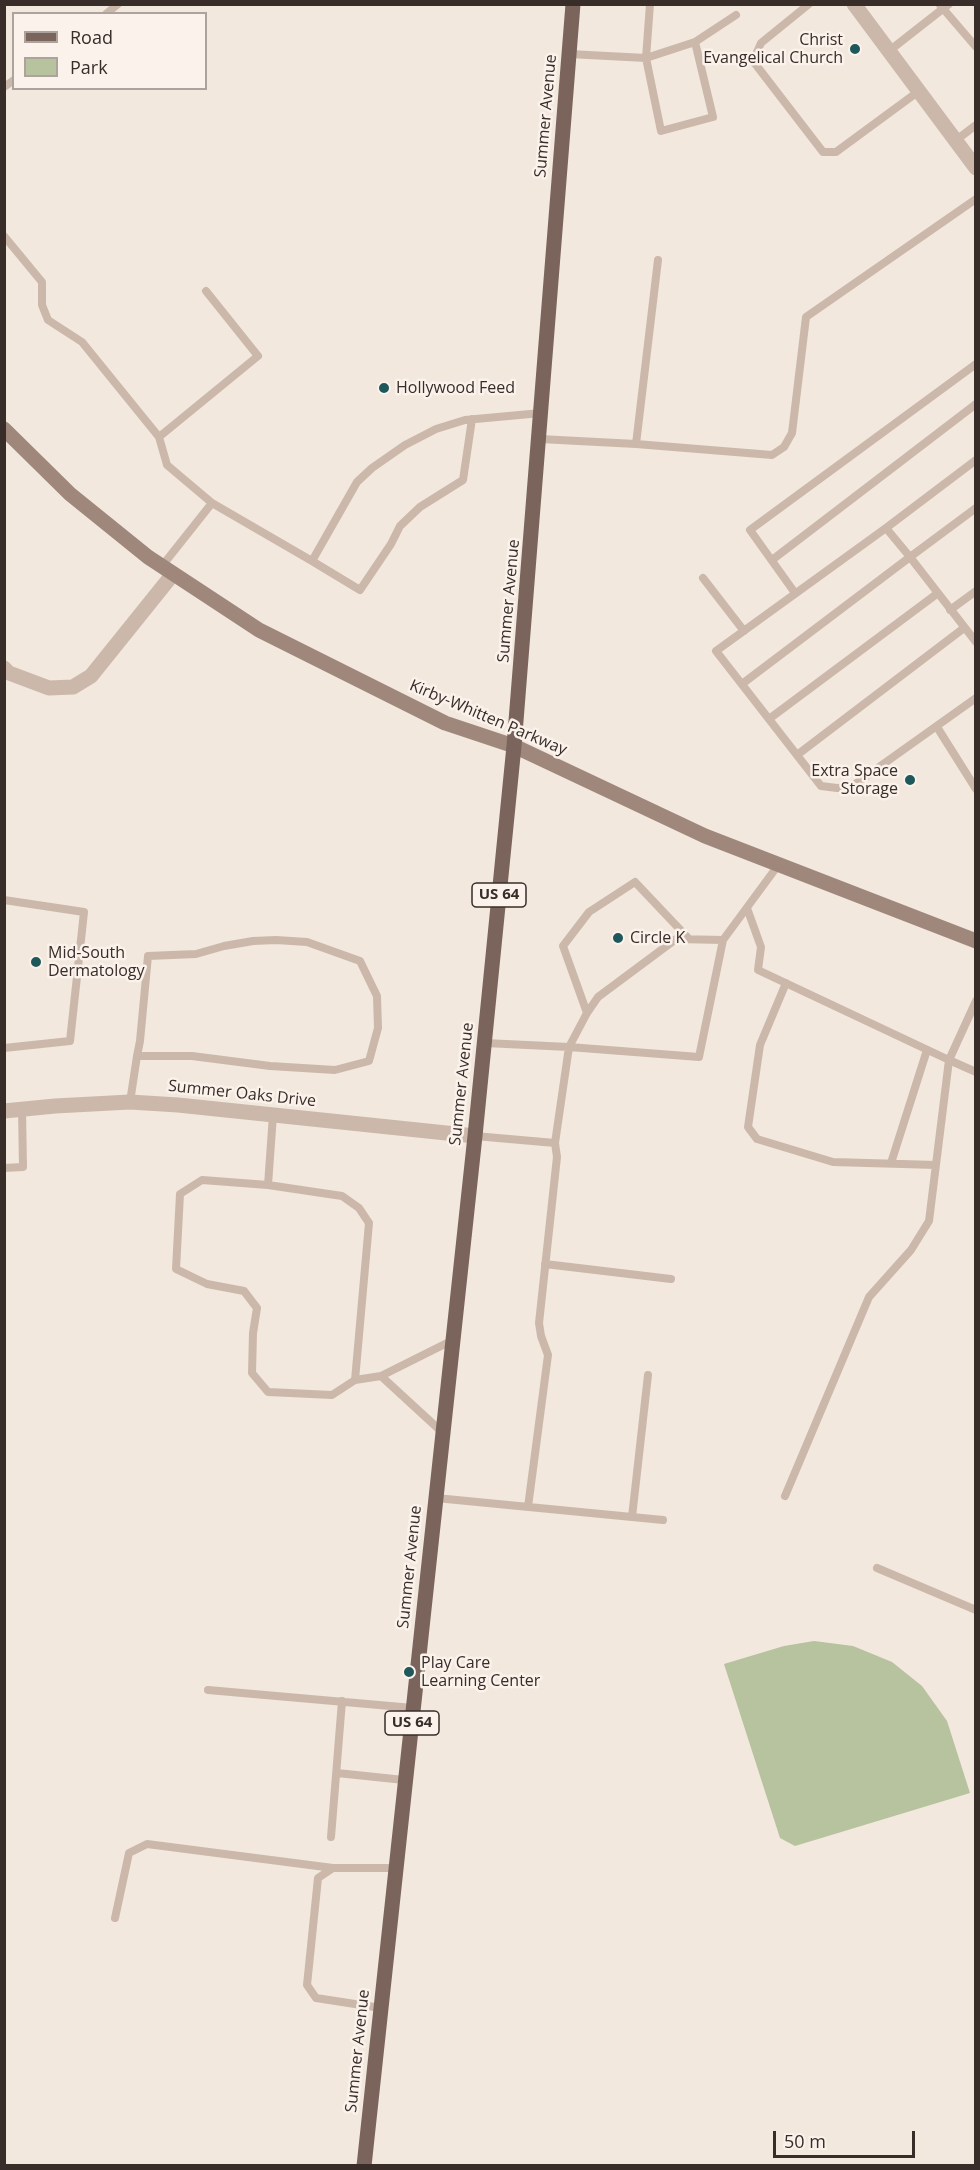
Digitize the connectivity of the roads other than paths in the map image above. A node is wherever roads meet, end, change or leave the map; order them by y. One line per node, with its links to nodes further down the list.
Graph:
1 (573, 4): 10 (main road, Summer Avenue / US 64)
2 (650, 4): 11 (lane)
3 (809, 4): 12 (lane)
4 (854, 4): 9 (street)
5 (944, 6): 8 (lane); 9 (lane)
6 (736, 15): 7 (lane)
7 (695, 42): 11 (lane); 11 (lane)
8 (975, 47)
9 (889, 51): 12 (street)
10 (569, 54): 11 (lane); 22 (main road, Summer Avenue / US 64)
11 (646, 58)
12 (919, 91): 14 (street)
13 (975, 125): 14 (lane)
14 (956, 141): 15 (street)
15 (975, 168)
16 (975, 199): 27 (lane)
17 (4, 236): 25 (lane)
18 (658, 260): 27 (lane)
19 (206, 291): 25 (lane)
20 (975, 364): 33 (lane)
21 (975, 404): 33 (lane)
22 (541, 413): 23 (lane); 26 (main road, Summer Avenue / US 64)
23 (471, 419): 34 (lane); 34 (lane)
24 (4, 429): 35 (main road, Kirby-Whitten Parkway)
25 (159, 437): 29 (lane)
26 (540, 439): 27 (lane); 49 (main road, Summer Avenue / US 64)
27 (636, 444)
28 (975, 460): 31 (lane)
29 (212, 503): 34 (lane); 35 (lane)
30 (975, 508): 32 (lane)
31 (886, 528): 32 (lane); 38 (lane)
32 (910, 557): 39 (lane); 45 (lane)
33 (772, 560): 38 (lane)
34 (312, 561)
35 (168, 570): 44 (street); 49 (main road, Kirby-Whitten Parkway)
36 (703, 578): 42 (lane)
37 (975, 591): 40 (lane)
38 (795, 593): 42 (lane)
39 (938, 593): 40 (lane); 47 (lane)
40 (951, 610): 41 (lane)
41 (964, 628): 43 (lane); 50 (lane)
42 (744, 631): 45 (lane)
43 (975, 642)
44 (4, 668)
45 (742, 684): 47 (lane)
46 (975, 698): 48 (lane)
47 (769, 719): 50 (lane)
48 (937, 727): 50 (lane); 51 (lane)
49 (514, 746): 52 (main road, Kirby-Whitten Parkway); 61 (main road, Summer Avenue / US 64)
50 (797, 755)
51 (975, 789)
52 (779, 864): 54 (lane); 57 (main road, Kirby-Whitten Parkway)
53 (4, 900): 63 (lane)
54 (747, 908): 56 (lane); 58 (lane)
55 (689, 939): 56 (lane); 60 (lane); 60 (lane)
56 (723, 940): 62 (lane)
57 (975, 941)
58 (786, 983): 64 (lane); 74 (lane)
59 (975, 1001): 66 (lane)
60 (587, 1013): 62 (lane)
61 (485, 1043): 62 (lane); 72 (main road, Summer Avenue / US 64)
62 (569, 1047): 73 (lane)
63 (4, 1048)
64 (927, 1050): 66 (lane); 74 (lane)
65 (137, 1056): 65 (lane); 68 (lane)
66 (949, 1060): 67 (lane); 75 (lane)
67 (975, 1072)
68 (130, 1102): 69 (street, Summer Oaks Drive); 71 (street, Summer Oaks Drive)
69 (22, 1109): 70 (street, Summer Oaks Drive); 76 (lane)
70 (4, 1111)
71 (273, 1115): 72 (street, Summer Oaks Drive); 77 (lane)
72 (475, 1136): 73 (lane); 80 (main road, Summer Avenue / US 64)
73 (555, 1143): 78 (lane)
74 (891, 1163): 75 (lane)
75 (936, 1165): 85 (lane)
76 (4, 1168)
77 (268, 1185): 83 (lane); 83 (lane)
78 (545, 1264): 79 (lane); 87 (lane)
79 (671, 1279)
80 (453, 1340): 82 (lane); 84 (main road, Summer Avenue / US 64)
81 (648, 1375): 88 (lane)
82 (381, 1376): 83 (lane); 84 (lane)
83 (355, 1380)
84 (443, 1433): 86 (main road, Summer Avenue / US 64)
85 (785, 1496)
86 (436, 1498): 87 (lane); 94 (main road, Summer Avenue / US 64)
87 (528, 1507): 88 (lane)
88 (632, 1517): 89 (lane)
89 (663, 1520)
90 (877, 1568): 91 (lane)
91 (975, 1610)
92 (208, 1690): 93 (lane)
93 (342, 1701): 94 (lane); 95 (lane)
94 (413, 1708): 96 (main road, Summer Avenue / US 64)
95 (338, 1773): 96 (lane); 97 (lane)
96 (404, 1780): 99 (main road, Summer Avenue / US 64)
97 (331, 1837)
98 (333, 1868): 99 (lane); 100 (lane); 101 (lane)
99 (396, 1868): 101 (main road, Summer Avenue / US 64)
100 (115, 1918)
101 (381, 2008): 102 (main road, Summer Avenue / US 64)
102 (364, 2166)

